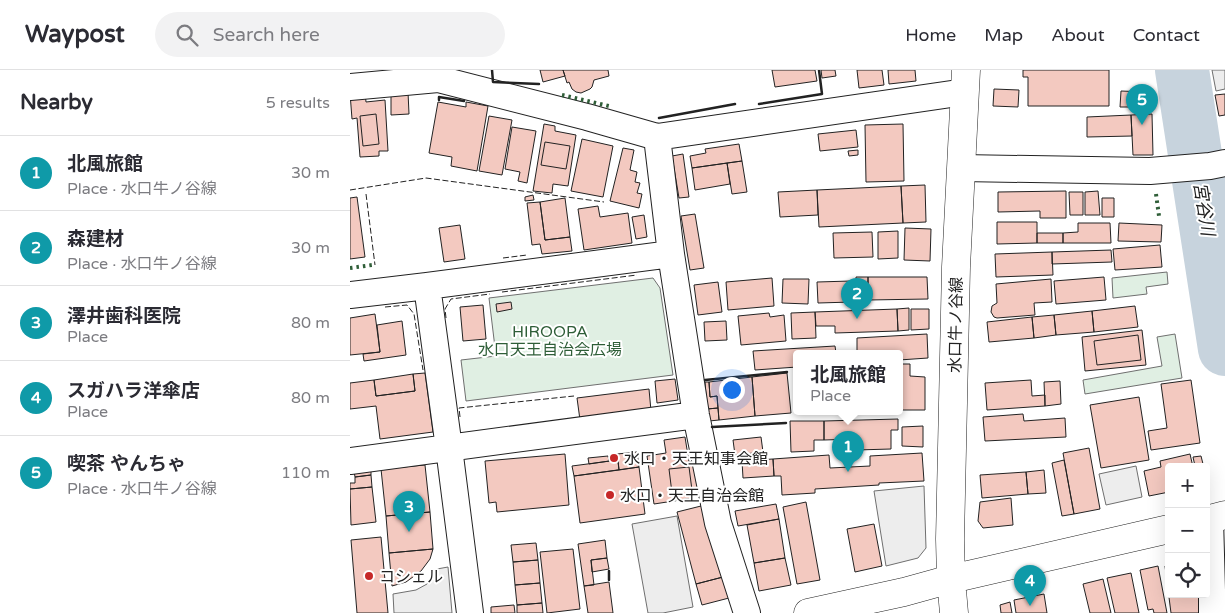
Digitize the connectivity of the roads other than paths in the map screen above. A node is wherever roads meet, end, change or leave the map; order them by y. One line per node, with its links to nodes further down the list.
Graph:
1 (965, 81): 3 (street); 5 (main road, 水口牛ノ谷線)
2 (350, 87): 3 (street)
3 (657, 137): 6 (street)
4 (1225, 163): 5 (street)
5 (960, 168): 14 (main road, 水口牛ノ谷線)
6 (671, 254): 7 (street); 9 (street)
7 (426, 286): 8 (street); 10 (street)
8 (350, 295)
9 (696, 415): 10 (street); 16 (street)
10 (449, 448): 11 (street); 15 (street)
11 (350, 460)
12 (1214, 518): 19 (street)
13 (1165, 530): 14 (main road)
14 (951, 580): 17 (main road); 18 (main road, 水口牛ノ谷線)
15 (470, 613)
16 (747, 613)
17 (808, 613)
18 (954, 613)
19 (1212, 613)

